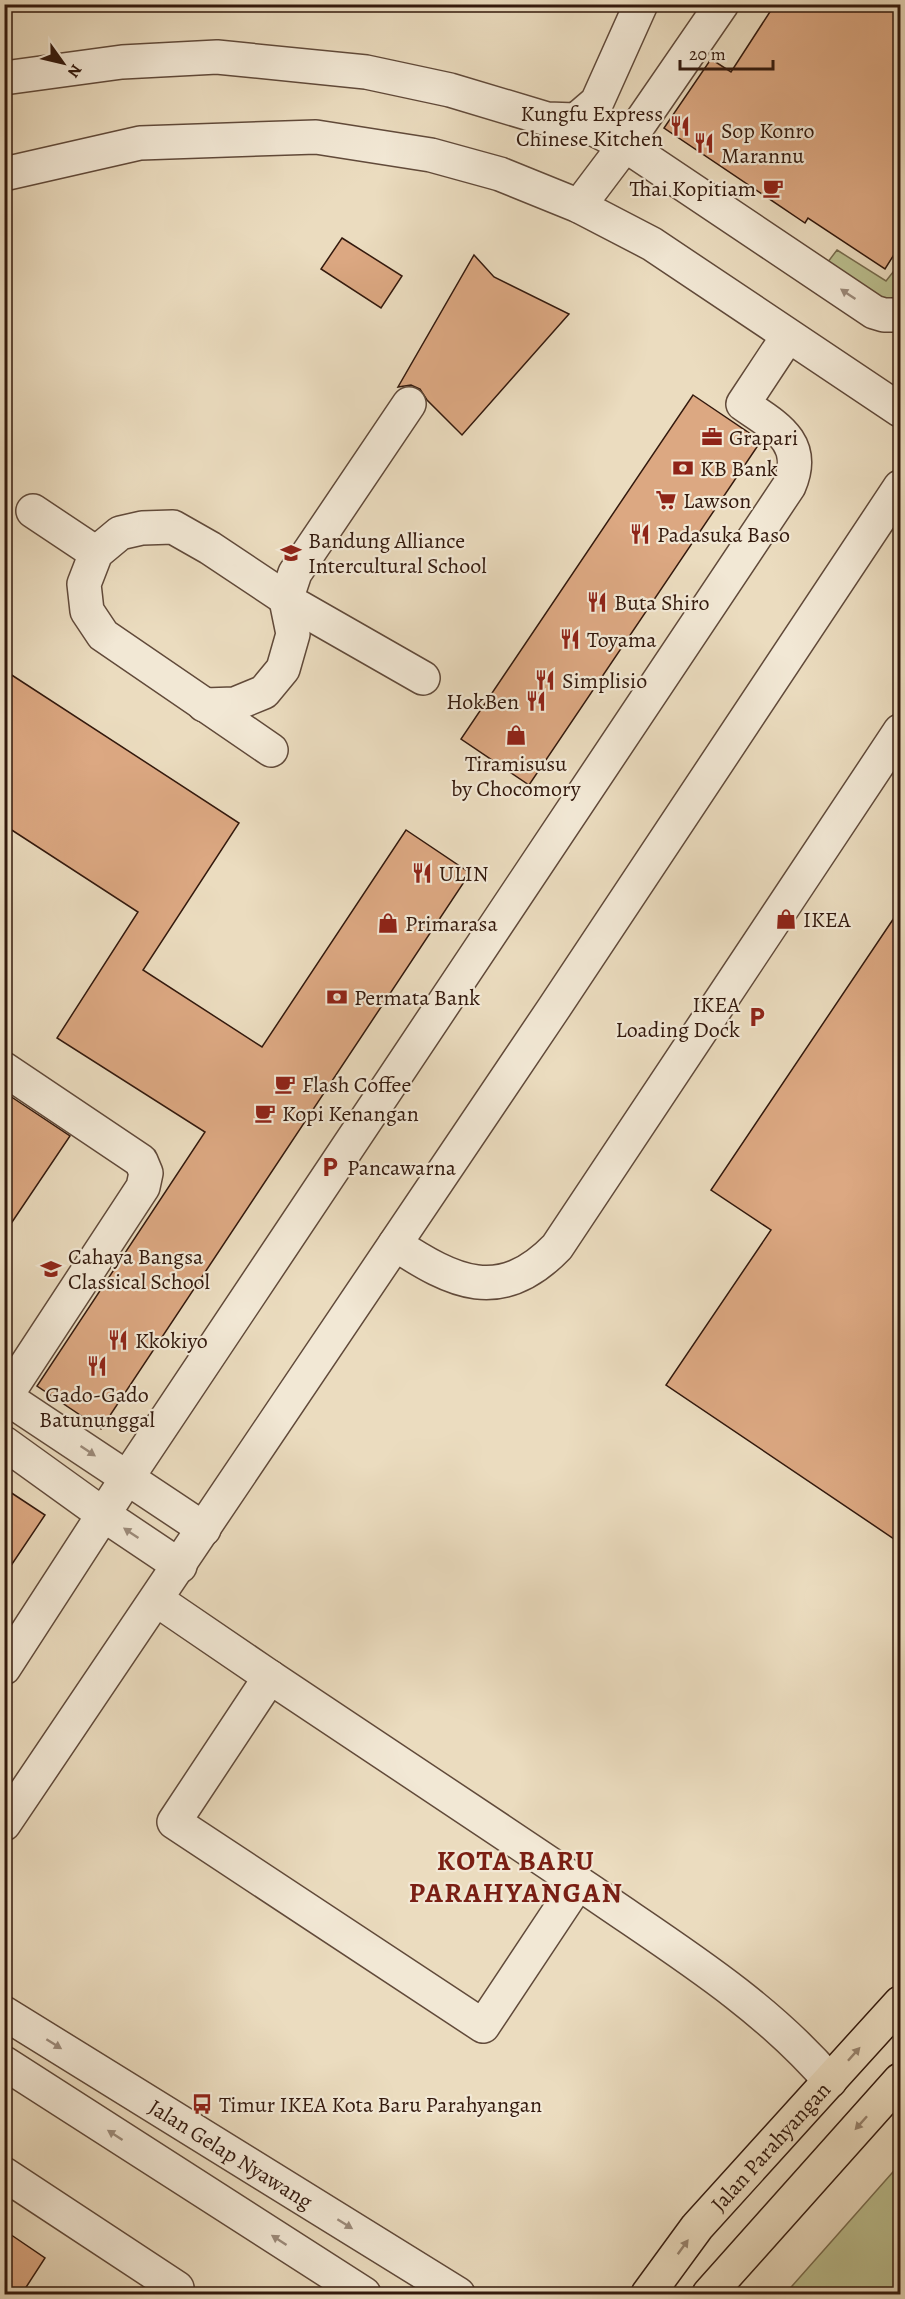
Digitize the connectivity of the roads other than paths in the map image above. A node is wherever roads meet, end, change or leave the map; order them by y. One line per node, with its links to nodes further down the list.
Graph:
1 (641, 4): 4 (street)
2 (722, 4): 5 (street)
3 (4, 78): 4 (street)
4 (576, 120): 5 (street)
5 (625, 145): 7 (street); 8 (street, one-way to 5)
6 (4, 174): 7 (street)
7 (579, 206): 9 (street)
8 (900, 315)
9 (788, 336): 11 (street); 24 (street)
10 (409, 404): 15 (street)
11 (900, 410)
12 (900, 488): 21 (street)
13 (33, 511): 14 (street)
14 (96, 554): 15 (street); 17 (street)
15 (286, 600): 16 (street); 17 (street)
16 (423, 678)
17 (204, 705): 19 (street)
18 (900, 731): 21 (street)
19 (271, 750)
20 (4, 1069): 22 (street)
21 (395, 1244): 26 (street)
22 (5, 1397): 24 (street, one-way to 24)
23 (4, 1443): 25 (street)
24 (127, 1478): 25 (street); 26 (street)
25 (104, 1515): 27 (street, one-way to 25); 29 (street)
26 (204, 1529): 27 (street)
27 (180, 1566): 28 (street)
28 (157, 1600): 30 (street); 31 (street)
29 (4, 1668)
30 (270, 1677): 32 (street); 32 (street)
31 (4, 1824)
32 (578, 1883): 37 (street)
33 (900, 2003): 37 (main road, Jalan Parahyangan, one-way to 33)
34 (4, 2013): 41 (street, Jalan Gelap Nyawang, one-way to 41)
35 (4, 2063): 40 (street, Jalan Gelap Nyawang, one-way to 35)
36 (900, 2080): 43 (main road, one-way to 43)
37 (830, 2081): 42 (main road, Jalan Parahyangan, one-way to 37)
38 (4, 2174): 39 (street)
39 (177, 2288)
40 (364, 2295)
41 (458, 2295)
42 (648, 2295)
43 (709, 2295)

